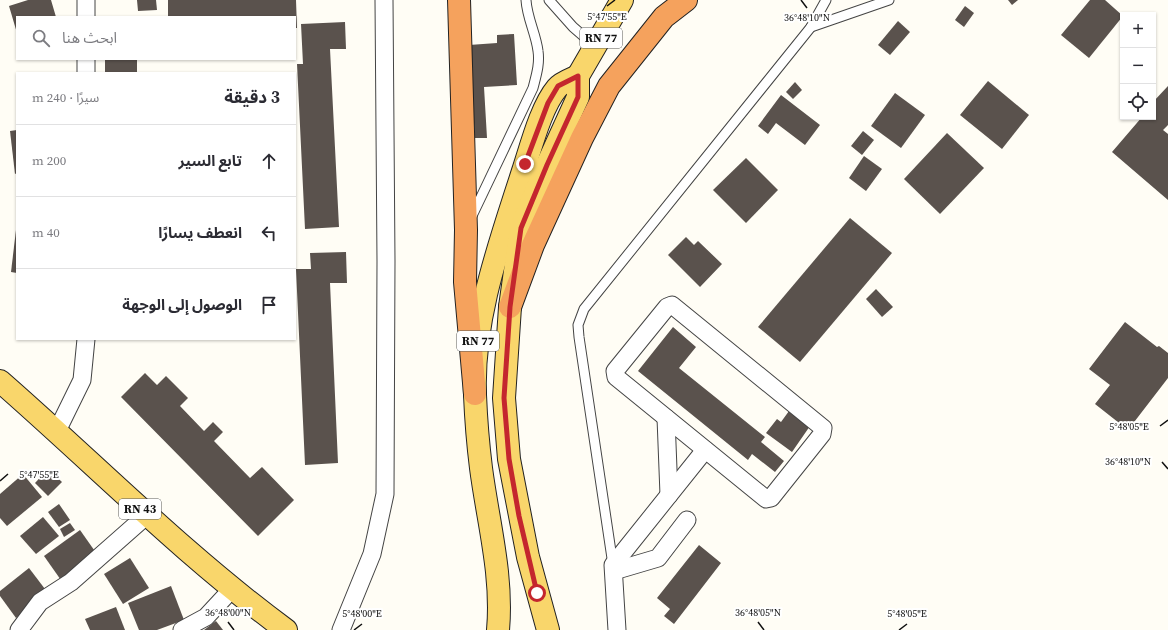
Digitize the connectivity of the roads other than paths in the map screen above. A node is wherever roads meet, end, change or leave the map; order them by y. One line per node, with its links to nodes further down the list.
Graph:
1 (86, 0): 10 (street)
2 (384, 0): 32 (street)
3 (459, 0): 16 (highway)
4 (526, 0): 16 (lane)
5 (549, 0): 12 (lane)
6 (622, 0): 12 (main road, RN 77)
7 (686, 0): 17 (highway)
8 (826, 0): 11 (lane)
9 (889, 0): 11 (lane)
10 (86, 16)
11 (811, 27): 27 (lane)
12 (596, 47): 15 (main road, RN 77)
13 (86, 60): 14 (street)
14 (86, 72)
15 (578, 76): 17 (main road, RN 77); 20 (main road, RN 77)
16 (466, 230): 20 (highway)
17 (510, 307): 34 (main road, RN 77)
18 (86, 340): 22 (street)
19 (0, 381): 22 (main road, RN 43)
20 (475, 394): 33 (main road, RN 77)
21 (666, 418): 23 (street); 23 (street); 24 (street)
22 (57, 431): 25 (main road, RN 43)
23 (705, 450): 24 (street)
24 (669, 495): 27 (street)
25 (147, 515): 28 (main road, RN 43); 29 (street)
26 (687, 520): 27 (street)
27 (614, 568): 35 (street)
28 (232, 589): 30 (street); 31 (main road, RN 43)
29 (19, 630)
30 (182, 630)
31 (286, 630)
32 (341, 630)
33 (498, 630)
34 (548, 630)
35 (617, 630)

